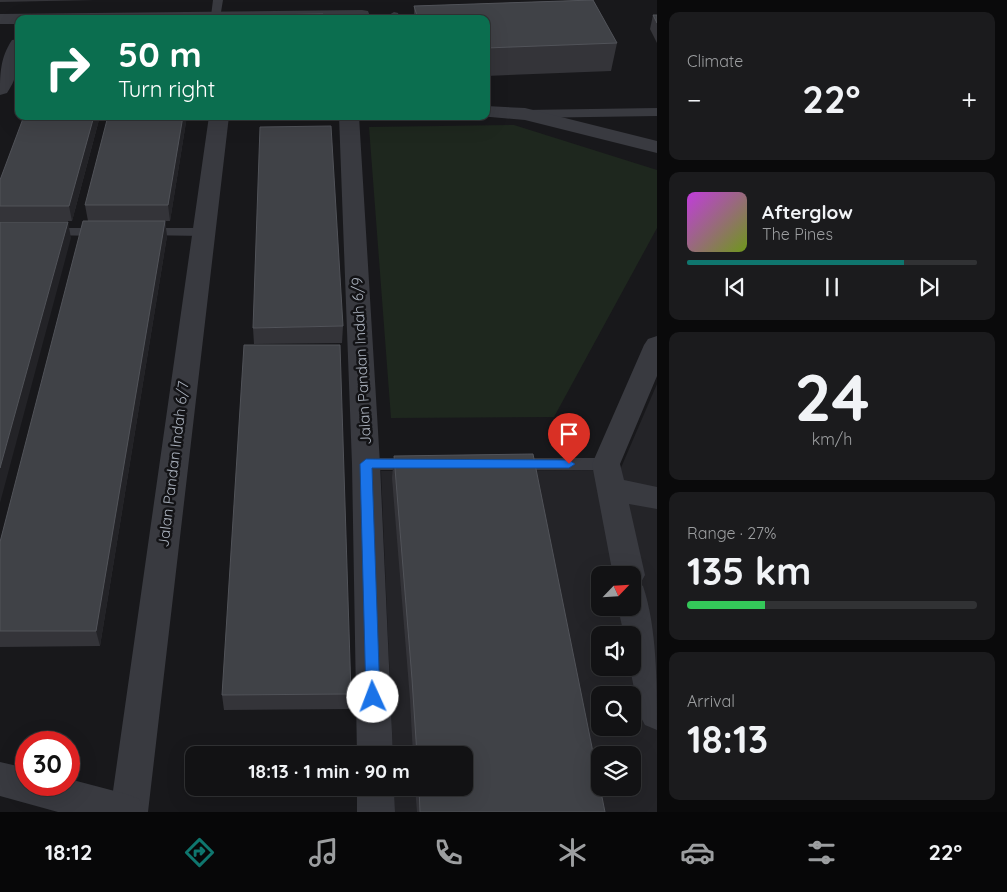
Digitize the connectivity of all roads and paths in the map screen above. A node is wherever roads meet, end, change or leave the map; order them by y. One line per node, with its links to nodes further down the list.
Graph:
1 (225, 13): 2 (street); 3 (street)
2 (160, 15)
3 (294, 15)
4 (0, 19): 5 (street)
5 (15, 19)
6 (15, 54): 7 (street)
7 (0, 90)
8 (490, 112): 10 (street)
9 (657, 112): 10 (lane)
10 (525, 114): 13 (street)
11 (218, 120): 17 (street, Jalan Pandan Indah 6/7)
12 (349, 120): 19 (street, Jalan Pandan Indah 6/9)
13 (657, 147)
14 (39, 232): 15 (lane)
15 (116, 232)
16 (136, 232): 17 (lane)
17 (203, 232): 31 (street, Jalan Pandan Indah 6/7)
18 (657, 345): 22 (street)
19 (366, 464): 20 (lane); 28 (street, Jalan Pandan Indah 6/9)
20 (433, 464)
21 (500, 464): 22 (lane)
22 (609, 476): 23 (street); 24 (street)
23 (657, 498)
24 (626, 566)
25 (639, 616): 26 (street)
26 (650, 649): 27 (street)
27 (657, 714)
28 (374, 746)
29 (0, 779): 31 (street)
30 (376, 796): 32 (street)
31 (127, 812)
32 (376, 812)

